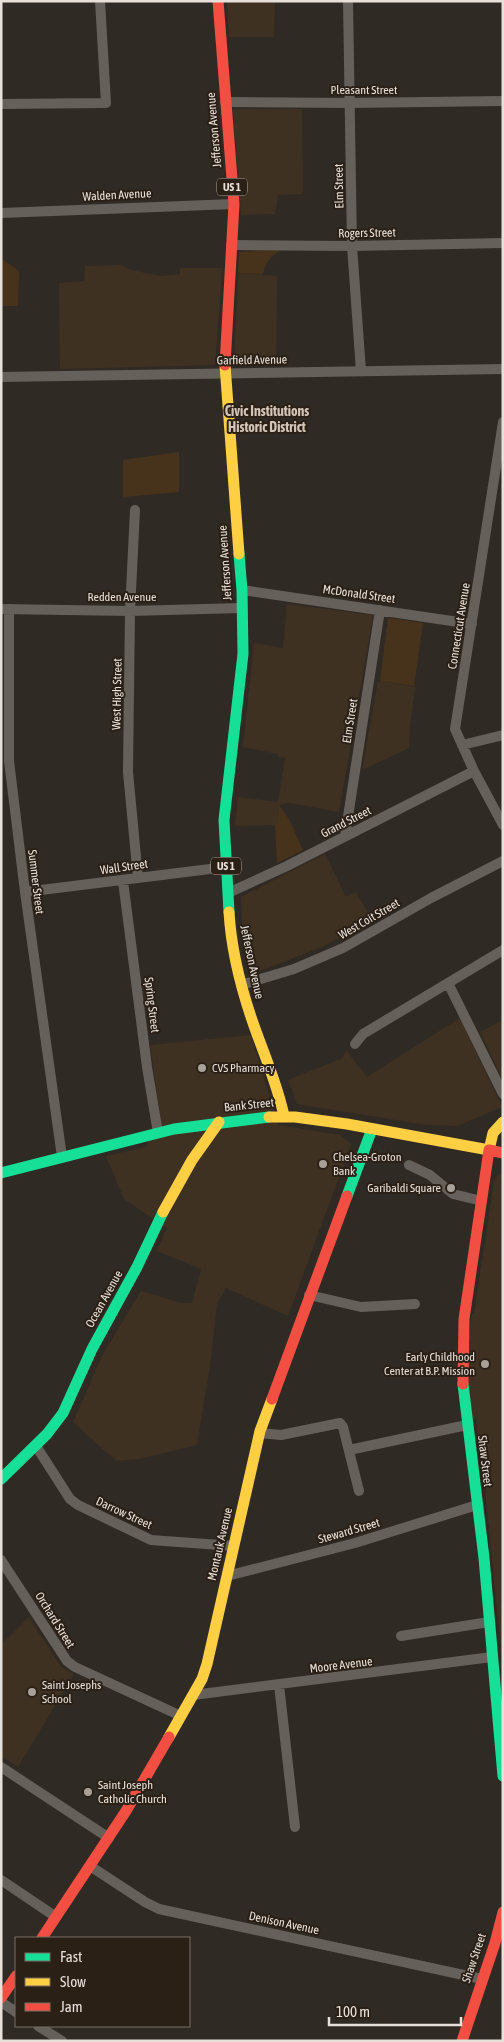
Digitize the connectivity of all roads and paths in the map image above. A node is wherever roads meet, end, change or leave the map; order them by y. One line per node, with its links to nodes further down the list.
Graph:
1 (100, 1): 7 (street)
2 (218, 1): 5 (main road, Jefferson Avenue / US 1)
3 (348, 1): 6 (street, Elm Street)
4 (503, 101): 6 (street, Pleasant Street)
5 (225, 102): 6 (street, Pleasant Street); 8 (main road, Jefferson Avenue / US 1)
6 (350, 103): 12 (street, Elm Street)
7 (1, 104)
8 (234, 204): 9 (street, Walden Avenue); 11 (main road, Jefferson Avenue / US 1)
9 (1, 213)
10 (503, 243): 12 (street, Rogers Street)
11 (231, 245): 12 (street, Rogers Street); 15 (main road, Jefferson Avenue / US 1)
12 (352, 246): 14 (street, Elm Street)
13 (503, 369): 14 (street, Garfield Avenue)
14 (361, 371): 15 (street, Garfield Avenue)
15 (225, 373): 16 (street, Garfield Avenue); 19 (main road, Jefferson Avenue / US 1)
16 (1, 378)
17 (503, 422): 24 (street, Connecticut Avenue)
18 (134, 510): 23 (street, West High Street)
19 (242, 590): 20 (main road, Jefferson Avenue / US 1); 22 (street, McDonald Street)
20 (242, 608): 23 (street, Redden Avenue); 31 (main road, Jefferson Avenue / US 1)
21 (5, 609): 23 (street, Redden Avenue); 34 (street, Summer Street)
22 (380, 610): 24 (street, McDonald Street); 29 (street, Elm Street)
23 (130, 611): 32 (street, West High Street)
24 (472, 624): 26 (street, Connecticut Avenue)
25 (503, 735): 26 (street)
26 (462, 745): 27 (street, Connecticut Avenue)
27 (474, 771): 28 (street, Connecticut Avenue); 29 (street, Grand Street)
28 (503, 825)
29 (345, 836): 35 (street, Grand Street)
30 (503, 860): 38 (street, West Coit Street)
31 (226, 866): 32 (street, Wall Street); 35 (main road, Jefferson Avenue / US 1)
32 (138, 878): 33 (street, Wall Street)
33 (123, 880): 34 (street, Wall Street); 45 (street, Spring Street)
34 (24, 892): 48 (street, Summer Street)
35 (228, 893): 38 (main road, Jefferson Avenue / US 1)
36 (503, 950): 37 (street)
37 (448, 983): 39 (street); 40 (street)
38 (241, 985): 41 (main road, Jefferson Avenue / US 1)
39 (355, 1044)
40 (503, 1094)
41 (284, 1116): 42 (main road, Bank Street); 44 (main road, Bank Street)
42 (219, 1122): 45 (main road, Bank Street); 56 (main road, Ocean Avenue)
43 (503, 1122): 46 (main road, Shaw Street)
44 (372, 1129): 46 (main road, Bank Street); 52 (main road, Montauk Avenue)
45 (158, 1133): 48 (main road, Bank Street)
46 (489, 1150): 47 (main road, Bank Street); 51 (main road, Shaw Street)
47 (503, 1153)
48 (62, 1157): 50 (main road, Bank Street)
49 (409, 1166): 51 (street)
50 (1, 1173)
51 (482, 1201): 54 (main road, Shaw Street)
52 (310, 1295): 53 (street); 55 (main road, Montauk Avenue)
53 (415, 1304)
54 (467, 1425): 57 (street); 60 (main road, Shaw Street)
55 (259, 1433): 57 (street); 61 (main road, Montauk Avenue)
56 (36, 1446): 58 (main road, Ocean Avenue); 61 (street, Darrow Street)
57 (349, 1450): 59 (street)
58 (2, 1476)
59 (359, 1491)
60 (477, 1505): 63 (street, Steward Street); 64 (main road, Shaw Street)
61 (234, 1546): 63 (main road, Montauk Avenue)
62 (1, 1560): 69 (street, Orchard Street)
63 (227, 1576): 68 (main road, Montauk Avenue)
64 (489, 1622): 65 (street); 66 (main road, Shaw Street)
65 (400, 1636)
66 (492, 1658): 67 (street, Moore Avenue); 71 (main road, Shaw Street)
67 (279, 1685): 68 (street, Moore Avenue); 72 (street)
68 (193, 1695): 69 (main road, Montauk Avenue)
69 (181, 1716): 73 (main road, Montauk Avenue)
70 (1, 1767): 73 (street)
71 (503, 1776)
72 (295, 1827)
73 (109, 1838): 74 (main road, Montauk Avenue)
74 (90, 1866): 77 (main road, Montauk Avenue); 80 (street, Denison Avenue)
75 (1, 1880): 77 (street)
76 (503, 1912): 80 (main road, Shaw Street)
77 (56, 1917): 78 (main road, Montauk Avenue)
78 (43, 1937)
79 (15, 1978): 81 (main road)
80 (482, 1979): 85 (main road, Shaw Street)
81 (1, 2000): 82 (street)
82 (15, 2011)
83 (40, 2027): 84 (street)
84 (62, 2041)
85 (462, 2041)

